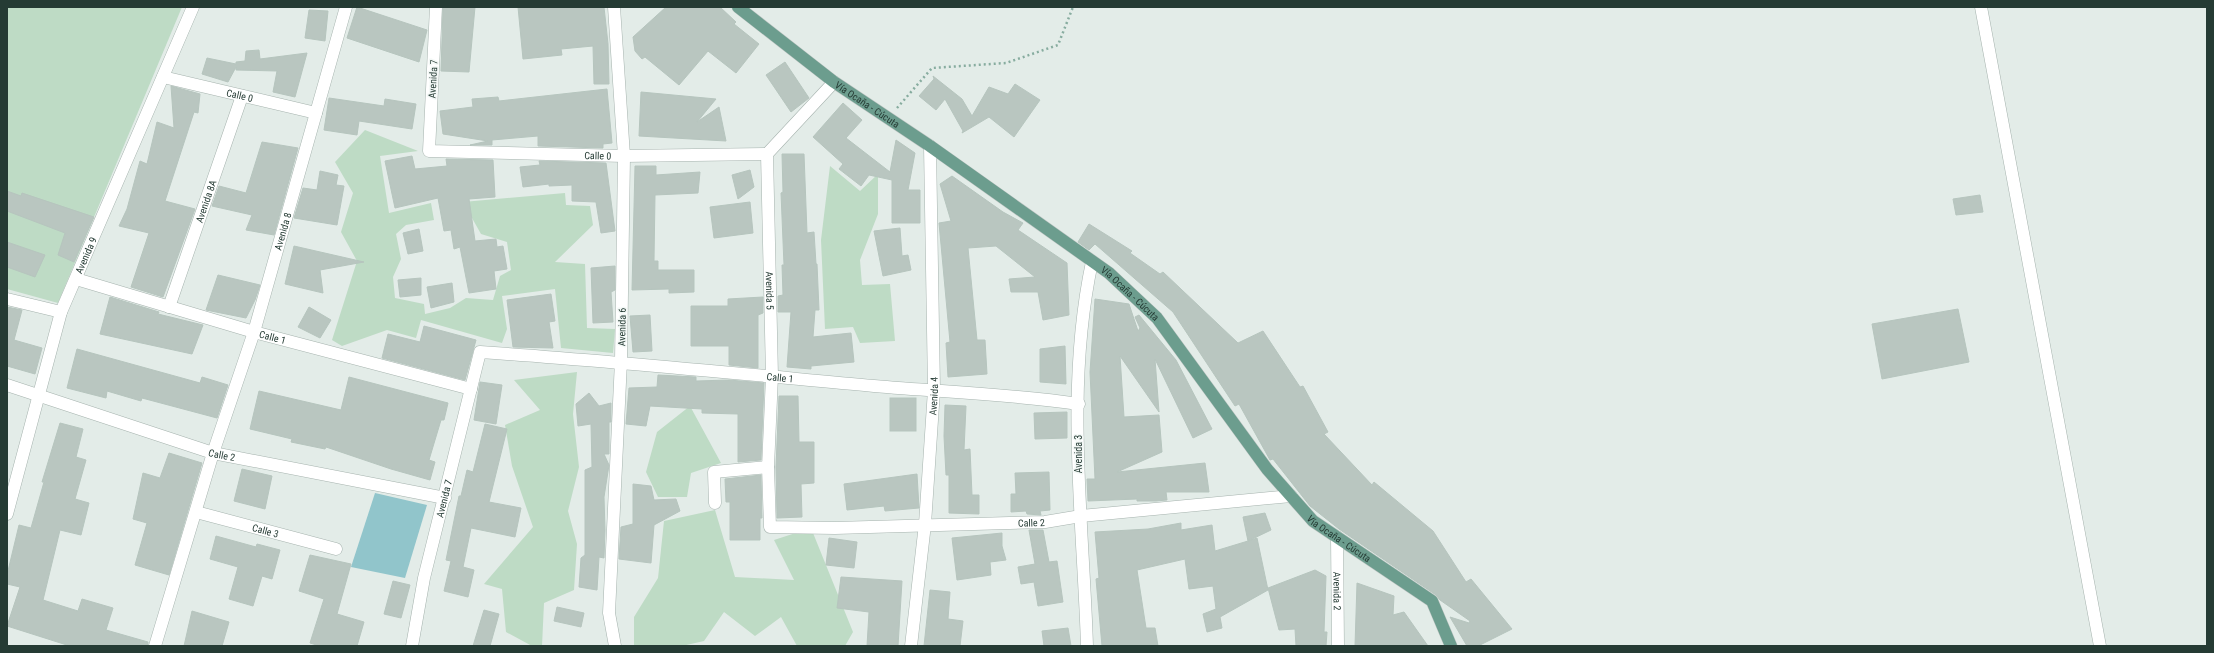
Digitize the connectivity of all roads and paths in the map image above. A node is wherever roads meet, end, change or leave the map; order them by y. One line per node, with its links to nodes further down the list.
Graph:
1 (193, 7): 8 (street, Avenida 9)
2 (346, 7): 11 (street, Avenida 8)
3 (436, 7): 14 (street, Avenida 7)
4 (614, 7): 16 (street, Avenida 6)
5 (738, 7): 9 (main road, Vía Ocaña - Cúcuta)
6 (1073, 7): 12 (path)
7 (1981, 7): 51 (street)
8 (163, 77): 10 (street, Calle 0); 18 (street, Avenida 9)
9 (834, 82): 12 (main road, Vía Ocaña - Cúcuta); 15 (street)
10 (242, 96): 11 (street, Calle 0); 20 (street, Avenida 8A)
11 (316, 113): 22 (street, Avenida 8)
12 (889, 118): 13 (main road, Vía Ocaña - Cúcuta)
13 (930, 146): 17 (main road, Vía Ocaña - Cúcuta); 28 (street, Avenida 4)
14 (429, 151): 16 (street, Calle 0)
15 (767, 154): 16 (street, Calle 0); 25 (street, Avenida 5)
16 (624, 156): 24 (street, Avenida 6)
17 (1092, 262): 30 (street, Avenida 3); 34 (main road, Vía Ocaña - Cúcuta)
18 (76, 278): 20 (street, Calle 1); 21 (street, Avenida 9)
19 (7, 299): 21 (street)
20 (169, 307): 22 (street, Calle 1)
21 (61, 312): 29 (street, Avenida 9)
22 (254, 332): 27 (street, Calle 1); 31 (street, Avenida 8)
23 (480, 352): 24 (street, Calle 1); 27 (street, Avenida 7)
24 (621, 361): 25 (street, Calle 1); 46 (street, Avenida 6)
25 (772, 376): 28 (street, Calle 1); 32 (street, Avenida 5)
26 (7, 385): 29 (street, Calle 2)
27 (471, 389): 35 (street, Avenida 7)
28 (934, 390): 30 (street, Calle 1); 40 (street, Avenida 4)
29 (39, 394): 31 (street, Calle 2); 33 (street, Avenida 9)
30 (1079, 404): 39 (street, Avenida 3)
31 (213, 453): 35 (street, Calle 2); 37 (street, Avenida 8)
32 (768, 467): 36 (street); 41 (street, Avenida 5)
33 (11, 480): 38 (street, Avenida 9)
34 (1291, 496): 39 (street, Calle 2); 42 (main road, Vía Ocaña - Cúcuta)
35 (445, 498): 45 (street, Avenida 7)
36 (715, 503)
37 (196, 512): 43 (street, Calle 3); 44 (street, Avenida 8)
38 (7, 514)
39 (1081, 516): 40 (street, Calle 2); 48 (street, Avenida 3)
40 (925, 524): 41 (street, Calle 2); 47 (street, Avenida 4)
41 (770, 526)
42 (1337, 537): 49 (street, Avenida 2); 50 (main road, Vía Ocaña - Cúcuta)
43 (336, 549)
44 (155, 646)
45 (412, 646)
46 (615, 646)
47 (911, 646)
48 (1087, 646)
49 (1338, 646)
50 (1451, 646)
51 (2100, 646)

